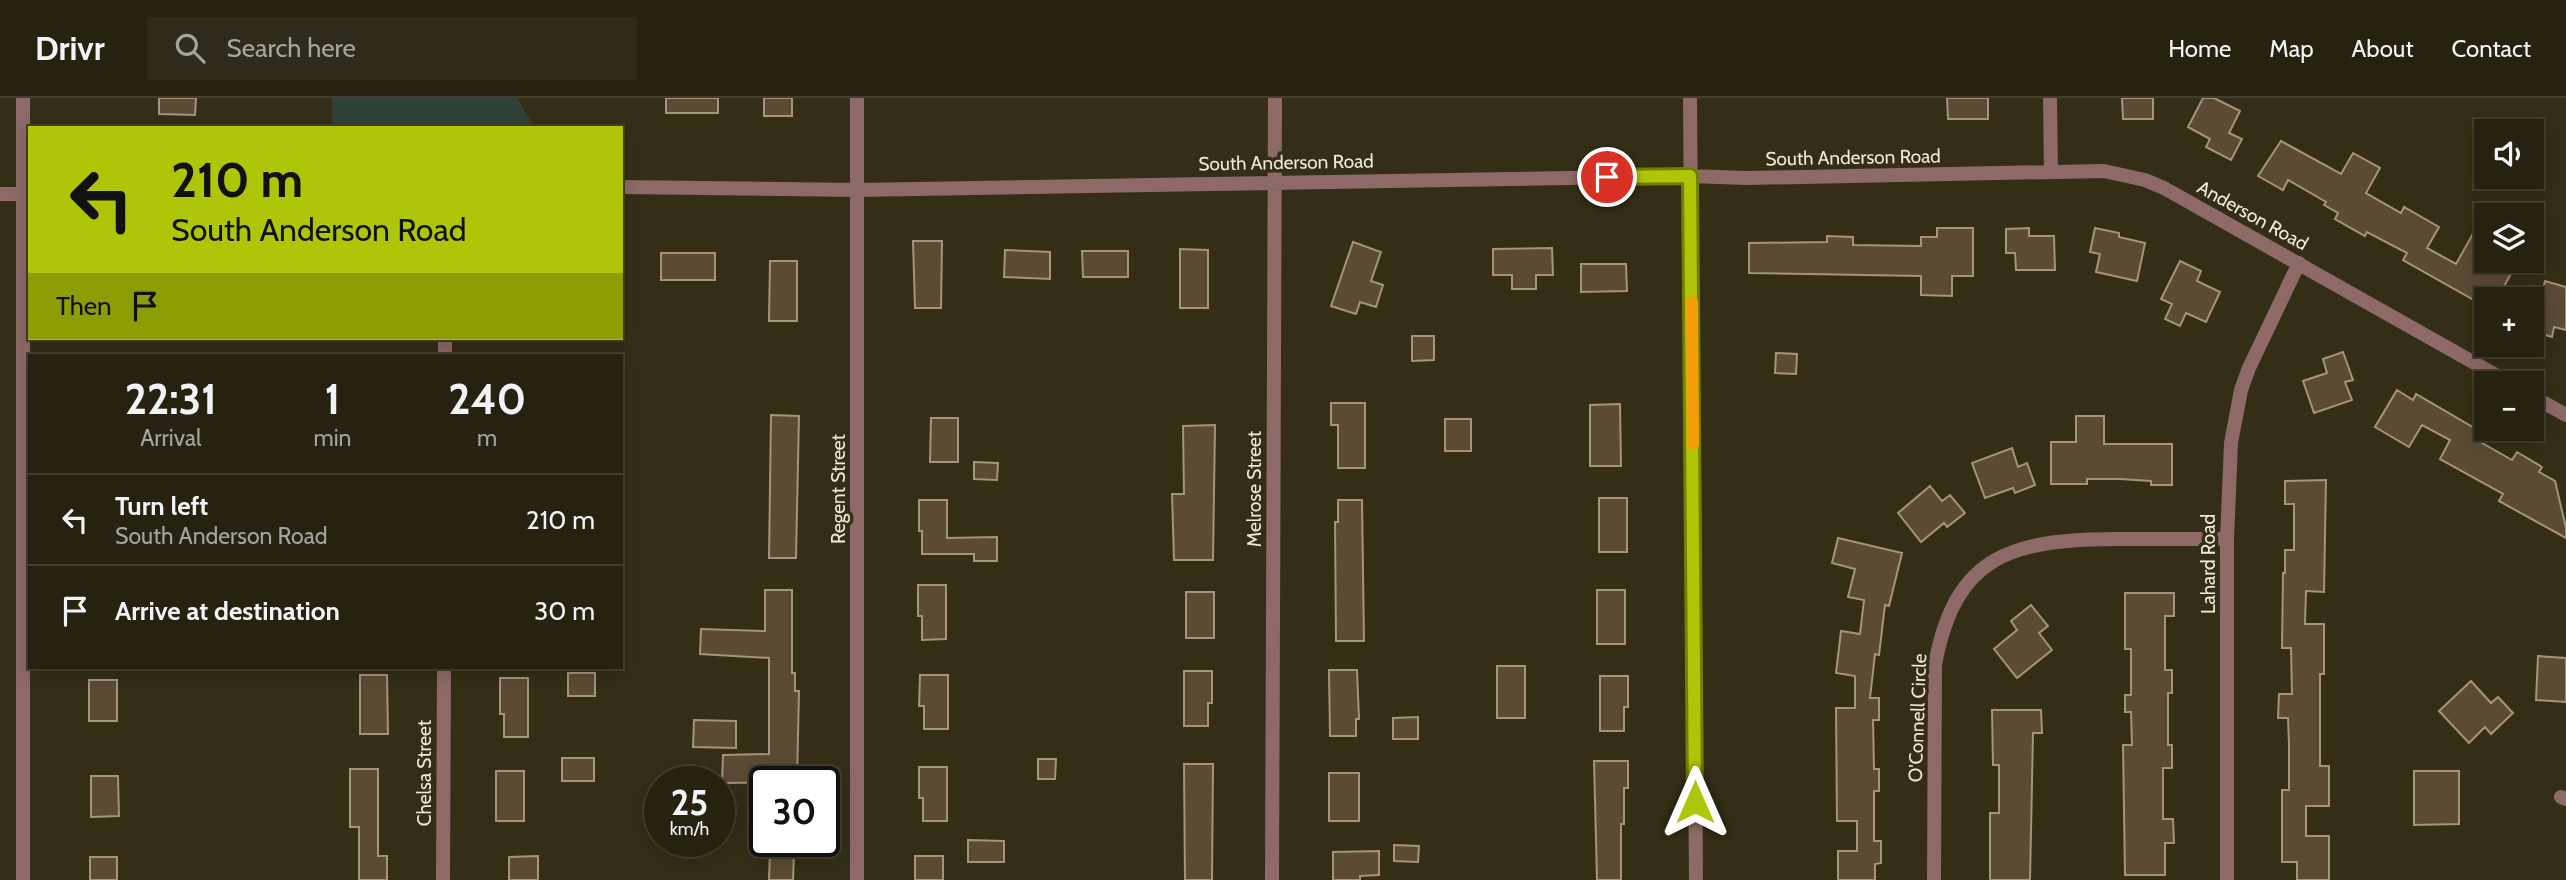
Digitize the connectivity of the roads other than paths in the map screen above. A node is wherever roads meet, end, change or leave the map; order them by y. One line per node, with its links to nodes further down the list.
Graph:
1 (23, 98): 13 (street)
2 (858, 98): 11 (street, Regent Street)
3 (1275, 98): 9 (street, Melrose Street)
4 (1690, 98): 8 (street)
5 (2050, 98): 6 (street)
6 (2051, 172): 7 (street, Anderson Road); 14 (street, Anderson Road)
7 (1951, 174): 8 (street, South Anderson Road)
8 (1690, 176): 9 (street, South Anderson Road); 24 (street)
9 (1275, 181): 11 (street, South Anderson Road); 23 (street, Melrose Street)
10 (623, 187): 11 (street, South Anderson Road)
11 (858, 190): 22 (street, Regent Street)
12 (0, 194): 13 (street)
13 (26, 194): 20 (street)
14 (2300, 263): 15 (street, Anderson Road); 18 (street, Lahard Road)
15 (2489, 371)
16 (2544, 403): 17 (street)
17 (2566, 415)
18 (2227, 539): 25 (street, O'Connell Circle); 26 (street, Lahard Road)
19 (444, 669): 21 (street, Chelsa Street)
20 (23, 880)
21 (443, 880)
22 (857, 880)
23 (1272, 880)
24 (1696, 880)
25 (1934, 880)
26 (2227, 880)

